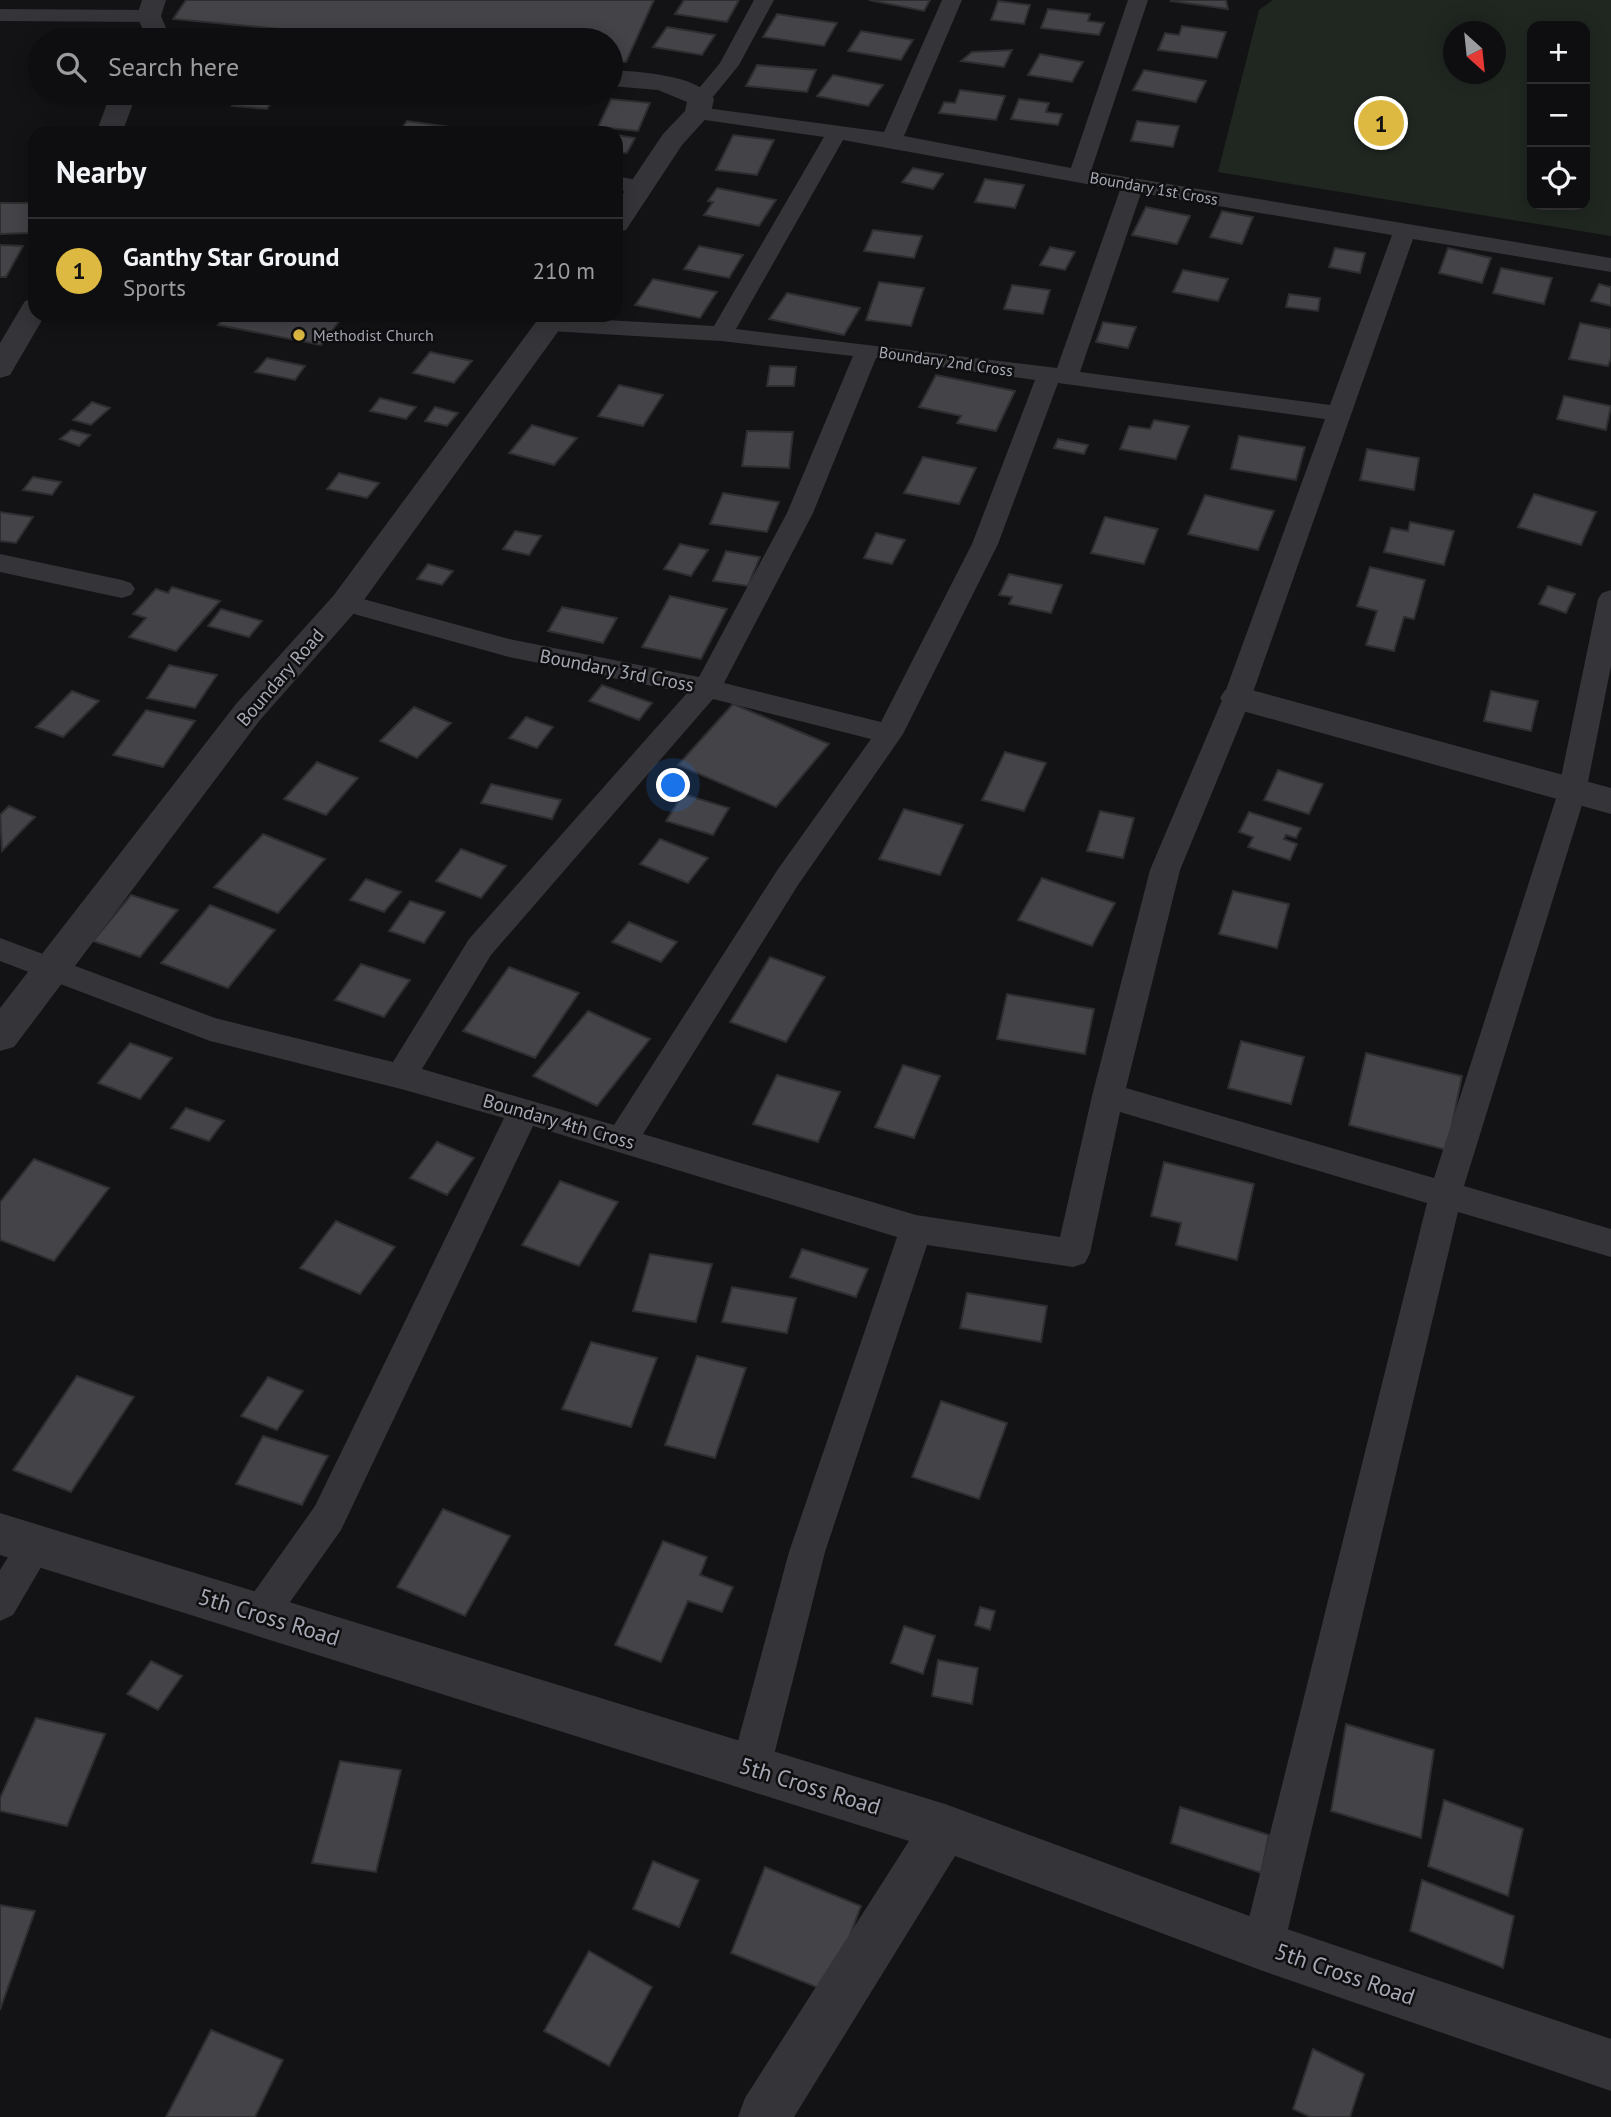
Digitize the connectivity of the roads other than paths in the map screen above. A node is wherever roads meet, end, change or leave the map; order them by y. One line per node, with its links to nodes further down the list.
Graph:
1 (764, 0): 8 (lane)
2 (951, 0): 11 (lane)
3 (1138, 0): 12 (lane)
4 (0, 15): 5 (lane)
5 (153, 22)
6 (623, 79): 8 (street)
7 (120, 105): 9 (street)
8 (699, 106): 10 (lane, Boundary 1st Cross); 13 (street)
9 (112, 126)
10 (836, 134): 11 (lane, Boundary 1st Cross); 20 (lane)
11 (892, 140): 12 (lane, Boundary 1st Cross)
12 (1079, 176): 14 (lane, Boundary 1st Cross)
13 (628, 185)
14 (1133, 185): 15 (lane, Boundary 1st Cross); 23 (lane)
15 (1405, 230): 16 (lane, Boundary 1st Cross); 24 (lane)
16 (1611, 265)
17 (28, 319): 22 (street)
18 (551, 322): 28 (street, Boundary Road)
19 (587, 322): 20 (lane, Boundary 2nd Cross)
20 (721, 334): 21 (lane, Boundary 2nd Cross)
21 (867, 350): 23 (lane, Boundary 2nd Cross); 29 (lane)
22 (0, 369)
23 (1057, 376): 24 (lane, Boundary 2nd Cross); 31 (lane)
24 (1340, 414): 30 (lane)
25 (0, 564): 26 (lane)
26 (122, 589)
27 (1611, 599): 32 (lane)
28 (345, 603): 29 (lane, Boundary 3rd Cross); 35 (street, Boundary Road)
29 (707, 688): 31 (lane, Boundary 3rd Cross); 37 (lane)
30 (1237, 698): 32 (street); 38 (lane)
31 (890, 734): 40 (lane)
32 (1572, 792): 33 (street); 41 (lane)
33 (1611, 801)
34 (0, 949): 35 (lane, Boundary 4th Cross)
35 (50, 968): 36 (street, Boundary Road); 37 (lane, Boundary 4th Cross)
36 (0, 1036)
37 (401, 1076): 39 (lane, Boundary 4th Cross)
38 (1108, 1096): 41 (lane); 42 (lane, Boundary 4th Cross)
39 (523, 1111): 40 (lane, Boundary 4th Cross); 46 (lane)
40 (623, 1139): 42 (lane, Boundary 4th Cross)
41 (1445, 1195): 43 (lane); 49 (lane)
42 (916, 1229): 47 (lane)
43 (1611, 1243)
44 (18, 1539): 45 (lane); 46 (street, 5th Cross Road)
45 (0, 1603)
46 (260, 1614): 47 (street, 5th Cross Road)
47 (751, 1768): 48 (street, 5th Cross Road)
48 (945, 1828): 49 (street, 5th Cross Road); 51 (street)
49 (1263, 1946): 50 (street, 5th Cross Road)
50 (1611, 2065)
51 (764, 2117)

